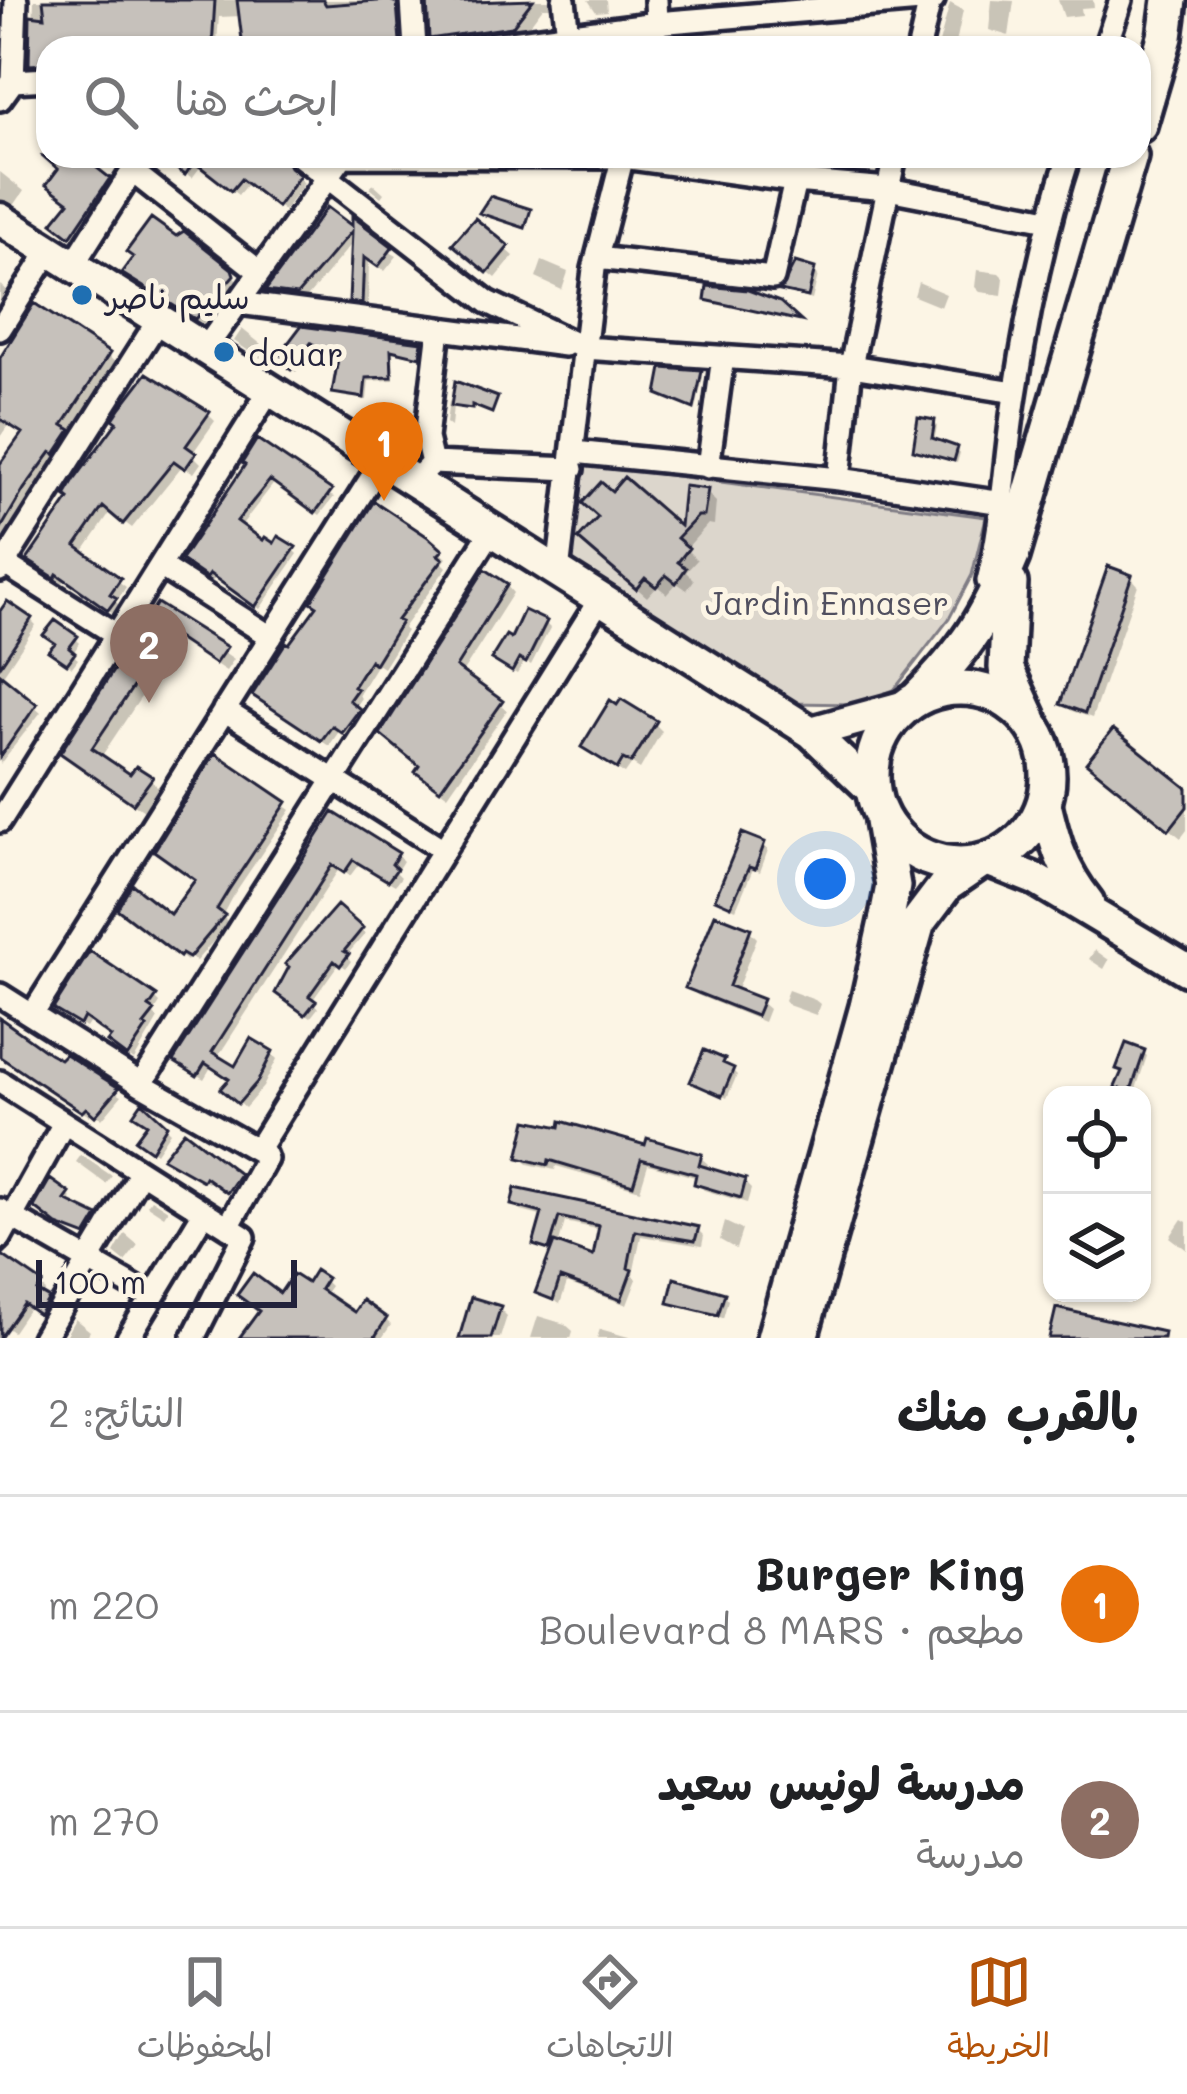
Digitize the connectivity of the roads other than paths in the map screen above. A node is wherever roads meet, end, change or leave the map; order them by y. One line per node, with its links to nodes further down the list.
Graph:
1 (16, 0): 17 (street)
2 (412, 0): 10 (street)
3 (564, 0): 9 (street)
4 (656, 0): 8 (street)
5 (931, 0): 8 (street); 13 (street)
6 (1121, 0): 14 (street)
7 (1170, 0): 16 (main road)
8 (657, 23): 9 (street); 12 (street)
9 (568, 35): 11 (street)
10 (414, 36)
11 (560, 36)
12 (654, 36)
13 (922, 36)
14 (1110, 36)
15 (36, 82): 17 (street)
16 (1151, 84)
17 (7, 90)
18 (134, 168): 32 (street)
19 (142, 168): 34 (street)
20 (315, 168): 27 (street)
21 (334, 168): 27 (street)
22 (620, 168): 33 (street)
23 (702, 168): 28 (street)
24 (892, 168): 29 (street)
25 (1065, 168): 31 (street)
26 (1126, 168): 52 (main road)
27 (327, 178): 34 (street); 39 (street)
28 (795, 181): 29 (street); 33 (street)
29 (888, 189): 31 (street); 42 (street)
30 (0, 219): 32 (main road)
31 (1048, 220): 44 (street)
32 (61, 258): 36 (main road); 37 (street)
33 (597, 258): 39 (street)
34 (260, 272): 35 (street)
35 (238, 303): 38 (street); 40 (street)
36 (159, 320): 40 (main road); 53 (street)
37 (0, 329)
38 (439, 329): 39 (street); 48 (street)
39 (584, 348): 41 (street); 45 (street)
40 (206, 349): 43 (main road)
41 (722, 357): 42 (street); 47 (street)
42 (851, 366): 44 (street); 49 (street)
43 (270, 390): 46 (main road); 54 (street)
44 (1015, 392): 50 (street)
45 (573, 460): 47 (street); 48 (street); 55 (street)
46 (382, 461): 48 (main road); 58 (street)
47 (708, 467): 49 (street)
48 (423, 472): 51 (main road)
49 (839, 479): 50 (street)
50 (1003, 502): 59 (street)
51 (492, 530): 55 (main road); 63 (street)
52 (1012, 556): 59 (main road); 61 (main road)
53 (1, 565): 57 (street)
54 (160, 566): 57 (street); 58 (street)
55 (558, 572): 56 (main road)
56 (600, 599): 62 (main road); 67 (street)
57 (117, 634): 66 (street)
58 (271, 637): 60 (street)
59 (912, 702): 61 (main road); 62 (main road); 64 (main road)
60 (224, 710): 63 (street); 72 (street)
61 (1033, 724): 65 (main road)
62 (811, 732): 64 (main road)
63 (334, 779): 67 (street); 74 (street)
64 (877, 802): 68 (main road); 87 (main road)
65 (1045, 802): 68 (main road); 69 (main road)
66 (0, 821)
67 (442, 848): 76 (street)
68 (982, 861): 69 (main road); 88 (main road)
69 (1104, 920): 70 (main road)
70 (1187, 970)
71 (0, 995): 72 (street)
72 (32, 1015): 74 (street)
73 (0, 1082): 75 (street)
74 (141, 1084): 76 (street)
75 (64, 1123): 77 (street); 79 (street)
76 (258, 1149): 80 (street)
77 (142, 1172): 78 (street); 82 (street)
78 (204, 1212): 80 (street); 83 (street)
79 (6, 1214): 81 (street); 82 (street)
80 (227, 1227): 86 (street)
81 (0, 1238)
82 (86, 1259): 83 (street); 84 (street)
83 (152, 1297): 85 (street)
84 (43, 1338)
85 (128, 1338)
86 (193, 1338)
87 (775, 1338)
88 (800, 1338)

